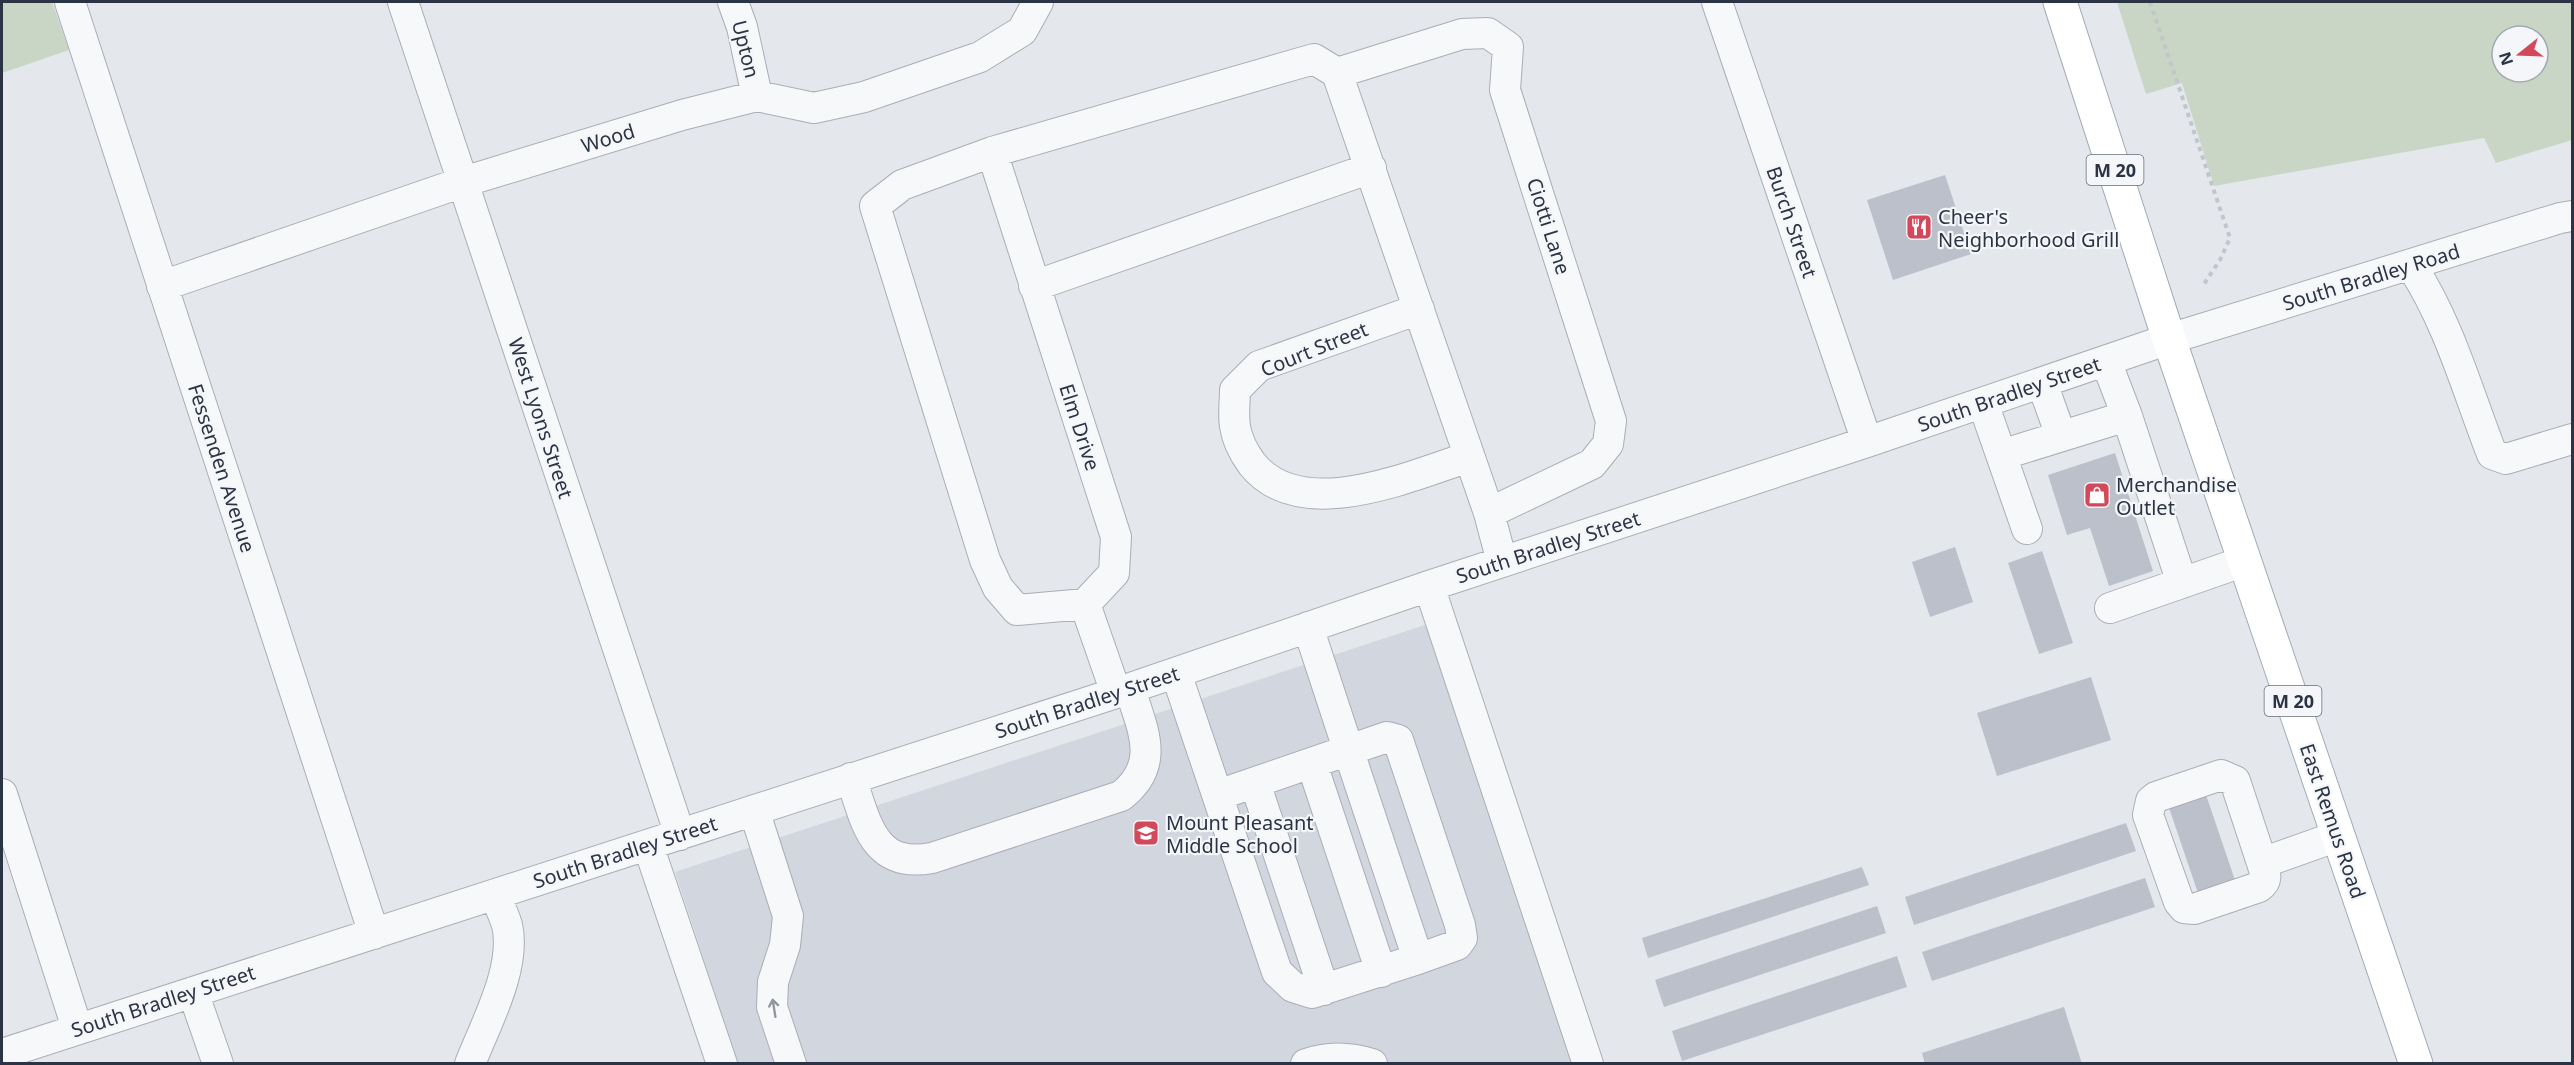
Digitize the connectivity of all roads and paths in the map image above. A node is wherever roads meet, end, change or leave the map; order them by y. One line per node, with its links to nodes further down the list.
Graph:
1 (70, 2): 16 (street, Fessenden Avenue)
2 (403, 2): 12 (street, West Lyons Street)
3 (733, 2): 9 (street, Upton)
4 (1038, 2): 9 (street, Wood)
5 (1717, 2): 26 (street, Burch Street)
6 (2061, 2): 19 (main road, M 20)
7 (2150, 2): 15 (path)
8 (1336, 73): 10 (street); 11 (street); 29 (street, Ciotti Lane)
9 (757, 96): 12 (street, Wood)
10 (992, 152): 17 (street, Elm Drive); 35 (street)
11 (1371, 168): 17 (street); 18 (street)
12 (463, 182): 16 (street, Wood); 47 (street, West Lyons Street)
13 (2572, 216): 14 (street, South Bradley Road)
14 (2411, 265): 19 (street, South Bradley Road); 25 (street)
15 (2204, 284)
16 (162, 286): 52 (street, Fessenden Avenue)
17 (1034, 286): 35 (street, Elm Drive)
18 (1419, 309): 28 (street); 28 (street, Court Street)
19 (2169, 339): 20 (street, South Bradley Street); 31 (main road, East Remus Road / M 20)
20 (2106, 361): 21 (street, South Bradley Street); 23 (street)
21 (2042, 383): 22 (street, South Bradley Street); 24 (street)
22 (1983, 403): 26 (street, South Bradley Street); 27 (street)
23 (2127, 416): 24 (street); 33 (street)
24 (2061, 436): 27 (street)
25 (2572, 439)
26 (1867, 442): 32 (street, South Bradley Street)
27 (2001, 455): 30 (street)
28 (1469, 457): 29 (street)
29 (1489, 513): 32 (street)
30 (2028, 529)
31 (2245, 561): 33 (street); 48 (main road, East Remus Road / M 20)
32 (1502, 562): 34 (street, South Bradley Street)
33 (2182, 582): 36 (street)
34 (1429, 586): 37 (street, South Bradley Street); 66 (street)
35 (1084, 604): 39 (street)
36 (2110, 608)
37 (1308, 627): 38 (street, South Bradley Street); 40 (street)
38 (1176, 673): 39 (street, South Bradley Street); 45 (street)
39 (1123, 691): 42 (street, South Bradley Street); 42 (street)
40 (1348, 750): 41 (street); 53 (street); 53 (street)
41 (1312, 764): 43 (street); 54 (street)
42 (851, 778): 46 (street, South Bradley Street)
43 (1255, 783): 45 (street); 55 (street)
44 (2, 794): 57 (street)
45 (1218, 795): 55 (street)
46 (754, 810): 47 (street, South Bradley Street); 63 (street, one-way to 46)
47 (680, 834): 49 (street, South Bradley Street)
48 (2338, 836): 50 (street); 67 (main road, East Remus Road / M 20)
49 (648, 845): 51 (street, South Bradley Street); 62 (street)
50 (2262, 862): 50 (street)
51 (495, 895): 52 (street, South Bradley Street); 61 (street)
52 (374, 934): 56 (street, South Bradley Street)
53 (1419, 959): 54 (street)
54 (1381, 972): 55 (street)
55 (1324, 990)
56 (193, 992): 57 (street, South Bradley Street); 60 (street)
57 (77, 1028): 58 (street, South Bradley Street)
58 (2, 1053): 59 (street)
59 (6, 1064)
60 (218, 1064)
61 (470, 1064)
62 (722, 1064)
63 (791, 1064)
64 (1306, 1064): 65 (street)
65 (1372, 1064)
66 (1588, 1064)
67 (2416, 1064)

